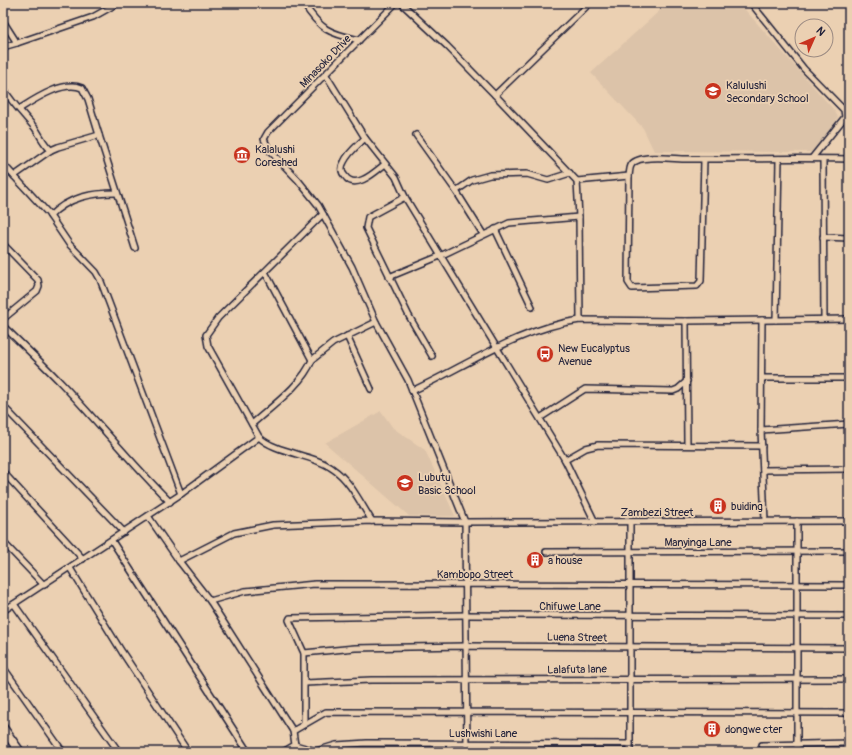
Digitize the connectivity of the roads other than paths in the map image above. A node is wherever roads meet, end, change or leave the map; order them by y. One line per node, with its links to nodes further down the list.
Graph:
1 (118, 3): 9 (street)
2 (303, 3): 8 (street)
3 (396, 3): 8 (street, Minasoko Drive)
4 (401, 3): 13 (street)
5 (590, 3): 13 (street)
6 (751, 3): 19 (street)
7 (3, 21): 9 (street)
8 (358, 40): 11 (street, Minasoko Drive)
9 (17, 43): 10 (street)
10 (3, 47)
11 (326, 75): 17 (street); 33 (street, Minasoko Drive)
12 (3, 88): 14 (street)
13 (495, 95): 26 (street)
14 (19, 109): 15 (street); 18 (street)
15 (99, 135): 18 (street); 31 (street)
16 (416, 135): 30 (street)
17 (365, 138): 25 (street); 25 (street)
18 (51, 150): 27 (street)
19 (812, 158): 21 (street); 22 (street)
20 (704, 159): 21 (street); 28 (street); 28 (street)
21 (779, 159): 51 (street)
22 (823, 159): 23 (street); 38 (street)
23 (849, 159)
24 (3, 164): 27 (street)
25 (385, 164): 32 (street)
26 (570, 173): 29 (street); 30 (street)
27 (14, 176): 34 (street)
28 (629, 176): 29 (street)
29 (577, 181): 35 (street)
30 (456, 191): 37 (street)
31 (117, 193): 34 (street); 41 (street)
32 (405, 197): 42 (street); 44 (street)
33 (323, 214): 43 (street); 53 (street)
34 (50, 216): 76 (street)
35 (579, 217): 36 (street); 49 (street)
36 (495, 229): 37 (street); 45 (street)
37 (483, 234): 42 (street)
38 (823, 237): 39 (street); 47 (street)
39 (849, 238)
40 (3, 244): 46 (street)
41 (135, 248)
42 (440, 256): 44 (street); 56 (street)
43 (265, 272): 58 (street); 66 (street)
44 (389, 277): 57 (street)
45 (532, 307)
46 (3, 319)
47 (824, 319): 48 (street); 51 (street)
48 (849, 319)
49 (580, 320): 52 (street); 56 (street)
50 (762, 320): 51 (street); 52 (street); 59 (street)
51 (776, 320)
52 (686, 321): 61 (street)
53 (376, 322): 55 (street); 63 (street)
54 (3, 326): 77 (street)
55 (347, 336): 58 (street); 62 (street)
56 (496, 348): 63 (street); 65 (street)
57 (432, 356)
58 (312, 360): 66 (street)
59 (762, 378): 60 (street); 68 (street)
60 (849, 378)
61 (687, 381): 65 (street); 70 (street)
62 (371, 389)
63 (412, 391): 83 (street)
64 (3, 406): 86 (street)
65 (540, 418): 72 (street)
66 (252, 424): 69 (street)
67 (849, 424): 68 (street)
68 (761, 430): 71 (street)
69 (259, 437): 76 (street); 79 (street)
70 (687, 445): 71 (street); 72 (street)
71 (762, 446): 74 (street)
72 (565, 460): 84 (street)
73 (849, 469): 74 (street)
74 (763, 470): 80 (street)
75 (3, 472): 93 (street)
76 (181, 494): 77 (street)
77 (170, 502): 78 (street)
78 (148, 516): 86 (street); 94 (street)
79 (372, 521): 83 (street, Zambezi Street); 94 (street, Zambezi Street)
80 (765, 521): 81 (street, Zambezi Street); 85 (street, Zambezi Street)
81 (797, 521): 82 (street, Zambezi Street); 92 (street)
82 (849, 521)
83 (465, 522): 84 (street, Zambezi Street); 97 (street)
84 (595, 522): 85 (street, Zambezi Street)
85 (630, 522): 91 (street)
86 (124, 532): 87 (street)
87 (112, 541): 93 (street); 136 (street)
88 (3, 542): 98 (street)
89 (849, 551): 92 (street, Manyinga Lane)
90 (546, 552): 91 (street, Manyinga Lane)
91 (631, 552): 92 (street, Manyinga Lane); 96 (street)
92 (798, 552): 99 (street)
93 (83, 559): 95 (street)
94 (179, 561): 101 (street)
95 (70, 568): 98 (street); 135 (street)
96 (631, 583): 97 (street, Kambopo Street); 99 (street, Kambopo Street); 105 (street)
97 (466, 584): 101 (street, Kambopo Street); 104 (street)
98 (44, 585): 102 (street)
99 (798, 585): 100 (street, Kambopo Street); 106 (street)
100 (849, 585)
101 (210, 601): 125 (street)
102 (14, 604): 103 (street); 134 (street)
103 (3, 611)
104 (466, 615): 105 (street, Chifuwe Lane); 108 (street); 112 (street, Chifuwe Lane)
105 (631, 616): 106 (street, Chifuwe Lane); 109 (street)
106 (798, 616): 107 (street, Chifuwe Lane); 110 (street)
107 (849, 616)
108 (466, 646): 109 (street, Luena Street); 112 (street, Luena Street); 115 (street)
109 (631, 648): 110 (street, Luena Street); 114 (street)
110 (798, 648): 111 (street, Luena Street); 116 (street)
111 (849, 648)
112 (304, 653): 118 (street)
113 (3, 667): 133 (street)
114 (631, 678): 115 (street, Lalafuta lane); 116 (street, Lalafuta lane); 119 (street)
115 (466, 680): 118 (street, Lalafuta lane); 120 (street)
116 (798, 680): 117 (street, Lalafuta lane); 121 (street)
117 (849, 680)
118 (305, 683): 123 (street)
119 (631, 711): 120 (street); 121 (street); 129 (street)
120 (467, 712): 123 (street); 128 (street)
121 (797, 712): 122 (street); 126 (street)
122 (849, 712)
123 (304, 724): 125 (street)
124 (3, 728): 132 (main road)
125 (294, 731): 130 (street)
126 (797, 743): 127 (street); 131 (street); 140 (street)
127 (849, 743)
128 (467, 744): 129 (street, Lushwishi Lane); 130 (street, Lushwishi Lane); 138 (street)
129 (630, 744): 139 (street)
130 (295, 745): 137 (street)
131 (762, 745)
132 (20, 752)
133 (63, 752)
134 (119, 752)
135 (188, 752)
136 (248, 752)
137 (283, 752)
138 (467, 752)
139 (630, 752)
140 (797, 752)

